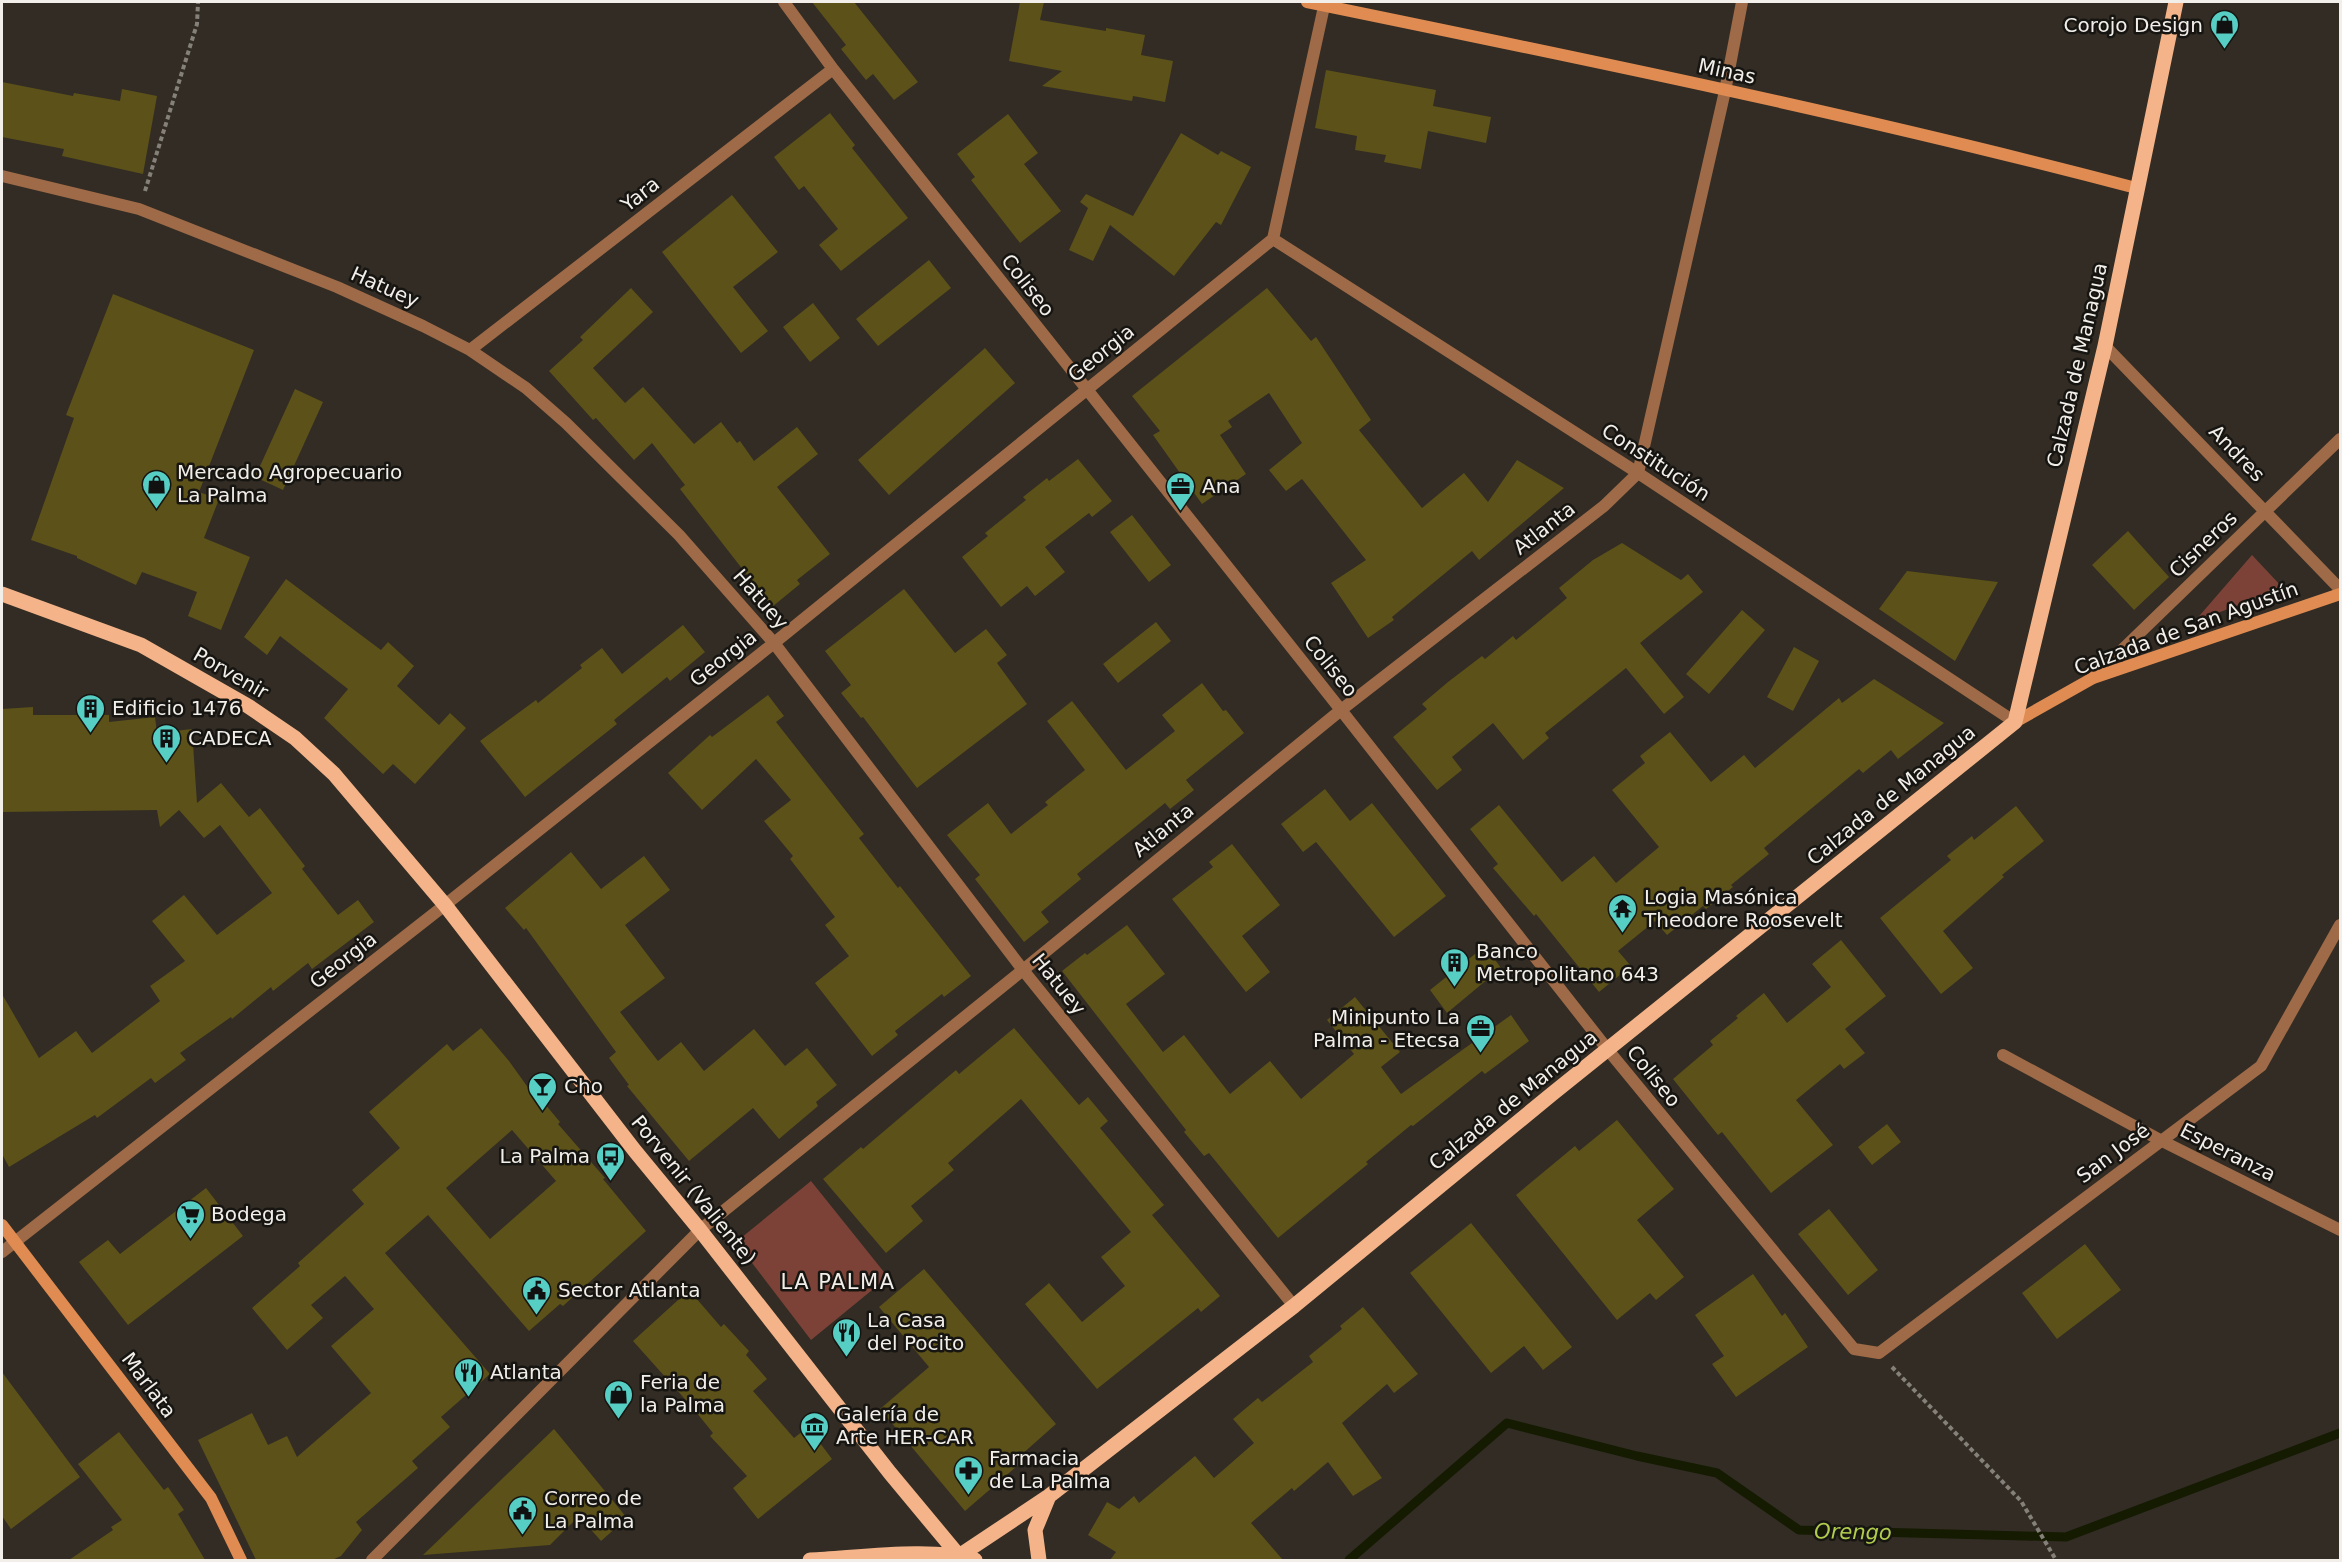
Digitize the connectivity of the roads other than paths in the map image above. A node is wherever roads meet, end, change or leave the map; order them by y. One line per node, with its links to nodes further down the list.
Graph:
1 (784, 2): 6 (street, Coliseo)
2 (1307, 2): 5 (street, Minas)
3 (1743, 2): 7 (street)
4 (2176, 2): 9 (main road, Calzada de Managua)
5 (1325, 3): 7 (street, Minas); 10 (street)
6 (833, 69): 12 (street, Yara); 13 (street, Coliseo)
7 (1725, 91): 9 (street, Minas); 15 (street)
8 (2, 176): 12 (street, Hatuey)
9 (2136, 188): 11 (main road, Calzada de Managua)
10 (1273, 239): 13 (street, Georgia); 15 (street, Constitución)
11 (2105, 346): 16 (street, Andres); 23 (main road, Calzada de Managua)
12 (470, 350): 20 (street, Hatuey)
13 (1087, 391): 20 (street, Georgia); 22 (street, Coliseo)
14 (2340, 439): 16 (street, Cisneros)
15 (1638, 473): 22 (street, Atlanta); 23 (street, Constitución)
16 (2266, 511): 17 (street, Andres); 21 (street, Cisneros)
17 (2340, 589)
18 (2, 594): 24 (main road, Porvenir)
19 (2340, 594): 21 (street, Calzada de San Agustín)
20 (774, 643): 24 (street, Georgia); 26 (street, Hatuey)
21 (2093, 678): 23 (street, Calzada de San Agustín)
22 (1341, 710): 26 (street, Atlanta); 27 (street, Coliseo)
23 (2015, 722): 27 (main road, Calzada de Managua)
24 (445, 905): 31 (main road, Porvenir (Valiente)); 33 (street, Georgia)
25 (2340, 925): 29 (street, San José)
26 (1023, 970): 31 (street, Atlanta); 35 (street, Hatuey)
27 (1608, 1050): 35 (main road, Calzada de Managua); 36 (street, Coliseo)
28 (2003, 1055): 29 (street, Esperanza)
29 (2163, 1141): 32 (street, Esperanza); 36 (street, San José)
30 (2, 1225): 33 (street, Marlata)
31 (700, 1230): 38 (main road, Porvenir (Valiente)); 40 (street, Atlanta)
32 (2340, 1230)
33 (15, 1242): 34 (street, Georgia); 39 (street, Marlata)
34 (2, 1252)
35 (1294, 1306): 37 (main road, Calzada de Managua)
36 (1879, 1353)
37 (1049, 1496): 38 (main road, Calzada de Managua); 43 (main road)
38 (959, 1556): 41 (main road); 42 (main road)
39 (241, 1560)
40 (372, 1560)
41 (810, 1560)
42 (975, 1560)
43 (1039, 1560)

